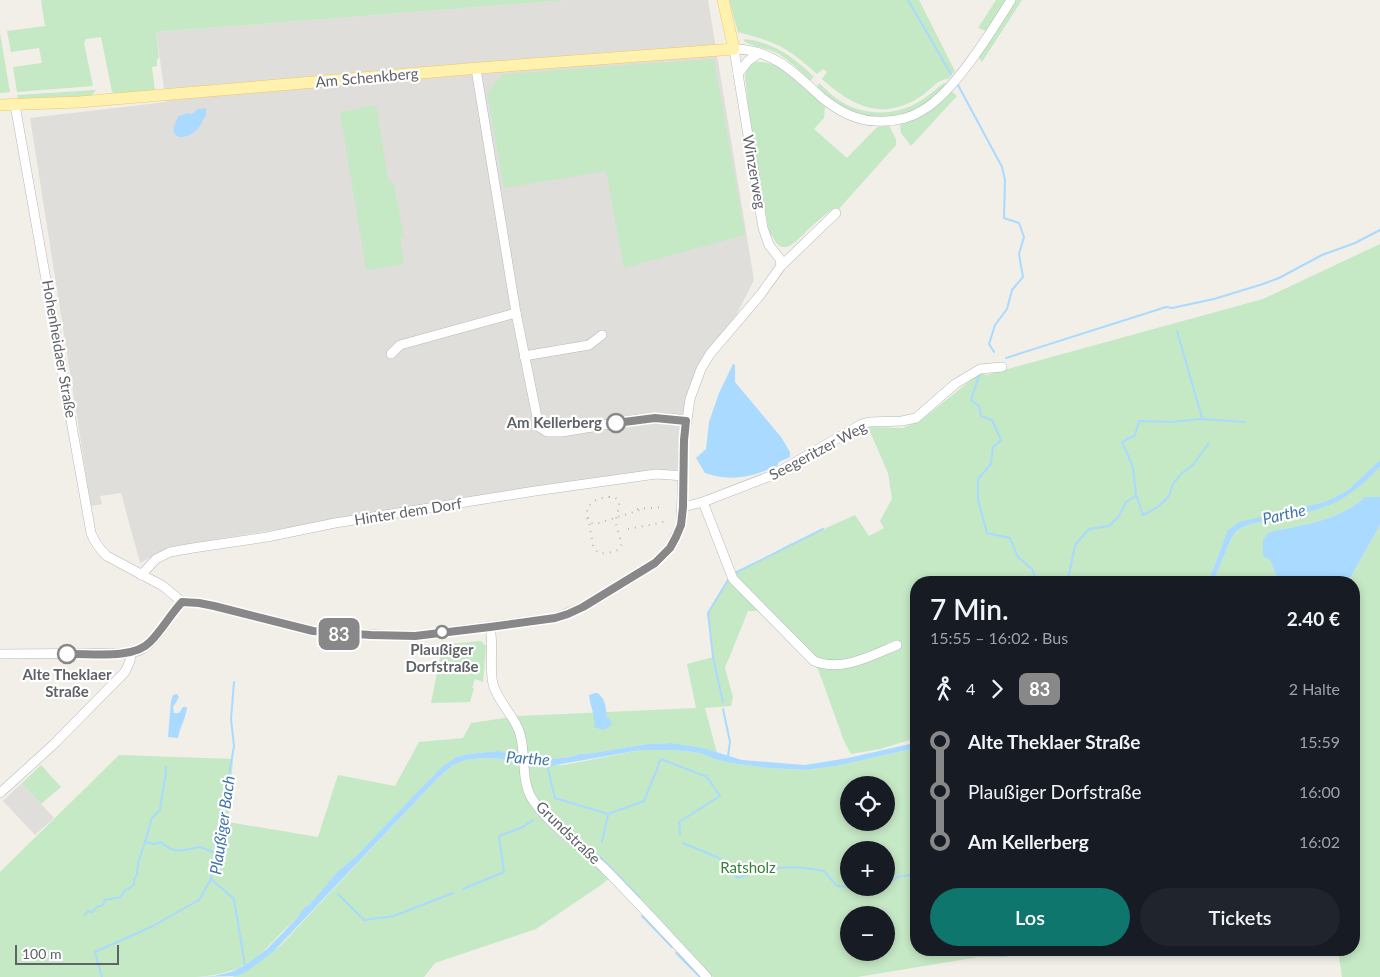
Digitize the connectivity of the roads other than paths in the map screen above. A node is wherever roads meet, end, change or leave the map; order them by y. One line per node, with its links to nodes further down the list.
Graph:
1 (723, 0): 3 (main road)
2 (1011, 0): 4 (street)
3 (734, 49): 4 (street); 5 (main road, Am Schenkberg); 6 (street, Winzerweg)
4 (759, 53): 6 (street)
5 (476, 69): 8 (main road, Am Schenkberg); 11 (street)
6 (738, 74): 10 (street, Winzerweg)
7 (0, 105): 8 (main road, Am Schenkberg)
8 (16, 105): 20 (street, Hohenheidaer Straße)
9 (836, 213): 10 (street)
10 (781, 266): 16 (street)
11 (516, 313): 13 (street); 14 (street)
12 (602, 335): 14 (street)
13 (391, 354)
14 (524, 356): 16 (street)
15 (1002, 367): 18 (street, Seegeritzer Weg)
16 (686, 421): 17 (street)
17 (684, 476): 19 (street); 20 (street, Hinter dem Dorf)
18 (703, 502): 19 (street, Seegeritzer Weg); 23 (street)
19 (683, 507): 22 (street)
20 (138, 573): 21 (street)
21 (182, 602): 22 (street); 24 (street)
22 (490, 627): 27 (street, Grundstraße)
23 (897, 645)
24 (130, 653): 25 (street); 26 (street)
25 (0, 654)
26 (0, 793)
27 (707, 977)

